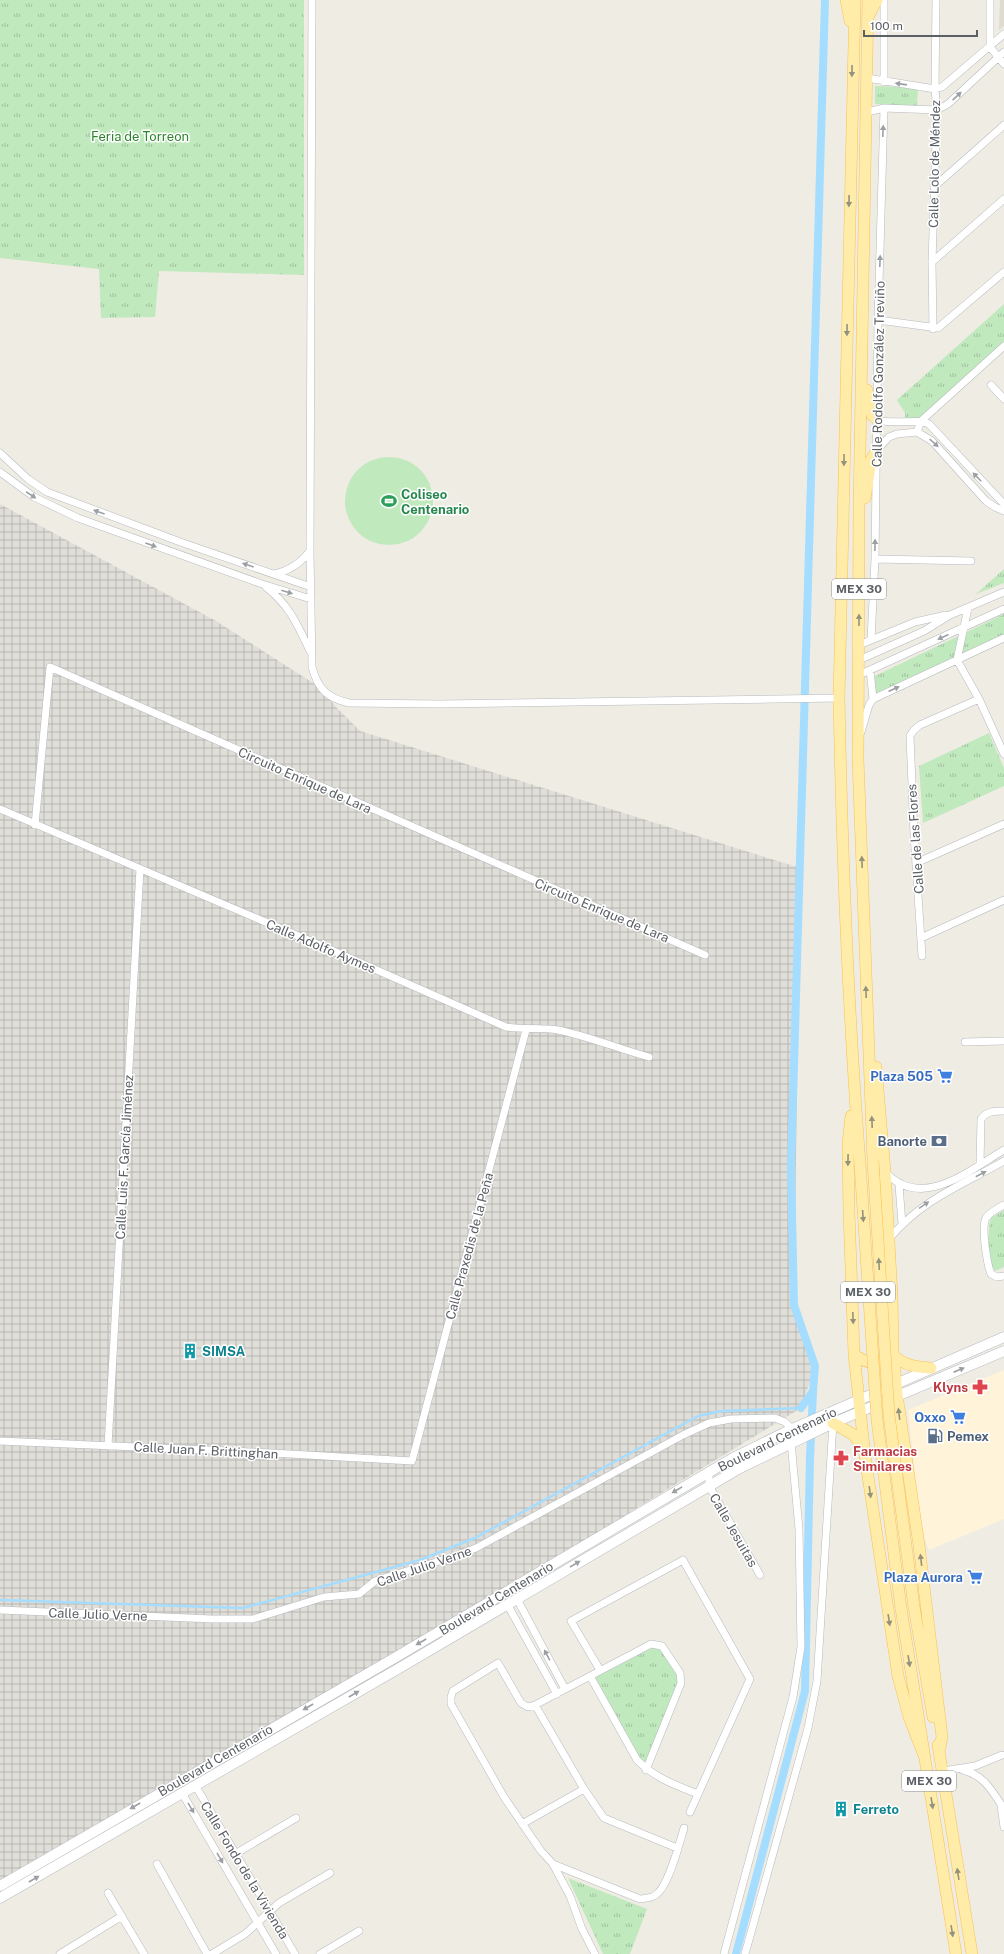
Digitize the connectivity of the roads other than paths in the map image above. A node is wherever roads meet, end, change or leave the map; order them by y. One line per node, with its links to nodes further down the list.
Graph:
1 (312, 0): 43 (street)
2 (846, 0): 10 (main road)
3 (855, 0): 10 (main road, MEX 30)
4 (868, 0): 9 (main road, MEX 30)
5 (877, 0): 9 (main road)
6 (884, 0): 16 (street)
7 (936, 0): 17 (street, Calle Lolo de Méndez)
8 (990, 0): 12 (street)
9 (867, 17): 15 (main road, MEX 30)
10 (853, 32): 67 (main road, MEX 30, one-way to 67)
11 (1004, 34): 12 (street)
12 (990, 47): 13 (street); 17 (street)
13 (1001, 55): 14 (street); 19 (street, one-way to 13)
14 (1004, 64)
15 (867, 78): 16 (street); 20 (main road, MEX 30)
16 (884, 82): 17 (street, one-way to 16)
17 (934, 89): 19 (street, Calle Lolo de Méndez)
18 (884, 108): 19 (street); 20 (street); 26 (street, Calle Rodolfo González Treviño, one-way to 18)
19 (937, 110): 22 (street, Calle Lolo de Méndez)
20 (867, 112): 29 (main road, MEX 30)
21 (1004, 124): 22 (street)
22 (934, 187): 24 (street, Calle Lolo de Méndez)
23 (1004, 199): 24 (street)
24 (932, 262): 27 (street, Calle Lolo de Méndez)
25 (1004, 272): 27 (street)
26 (878, 320): 27 (street); 32 (street, Calle Rodolfo González Treviño)
27 (933, 329)
28 (1004, 346): 33 (street)
29 (862, 380): 32 (main road); 39 (main road, MEX 30)
30 (991, 384): 31 (street)
31 (1004, 400)
32 (878, 420): 33 (street); 35 (street, Calle Rodolfo González Treviño)
33 (921, 421): 34 (street); 38 (street, one-way to 33)
34 (917, 432): 35 (street); 40 (street, one-way to 40)
35 (876, 450): 39 (main road); 44 (street, Calle Rodolfo González Treviño, one-way to 35)
36 (0, 453): 41 (street, one-way to 36)
37 (0, 472): 42 (street, one-way to 42)
38 (1004, 504)
39 (859, 509): 60 (main road, MEX 30, one-way to 39)
40 (1004, 511)
41 (115, 518): 42 (street); 46 (street, one-way to 41)
42 (109, 530): 47 (street, one-way to 47)
43 (310, 551): 46 (street); 48 (street)
44 (875, 559): 45 (street); 59 (street, Calle Rodolfo González Treviño)
45 (971, 561)
46 (273, 574): 48 (street)
47 (262, 584): 50 (street, one-way to 50); 62 (street)
48 (311, 587): 50 (street)
49 (1004, 592): 51 (street)
50 (311, 599): 62 (street)
51 (968, 608): 53 (street); 55 (street)
52 (1004, 609): 55 (street)
53 (950, 615): 54 (street); 57 (street)
54 (904, 626): 56 (street); 57 (street)
55 (964, 627): 64 (street); 65 (street, one-way to 65)
56 (886, 634): 59 (street); 61 (street)
57 (910, 638): 61 (street)
58 (1004, 638): 64 (street)
59 (871, 640): 60 (street)
60 (859, 645): 63 (main road, MEX 30)
61 (892, 646): 63 (street)
62 (312, 654): 67 (street)
63 (859, 660): 66 (main road, MEX 30)
64 (957, 660): 68 (street, one-way to 64); 69 (street)
65 (870, 670): 66 (street); 68 (street)
66 (859, 676): 70 (main road, MEX 30)
67 (839, 698): 86 (main road, MEX 30)
68 (873, 699): 70 (street)
69 (979, 699): 71 (street); 75 (street, Calle de las Flores)
70 (858, 739): 81 (main road, MEX 30, one-way to 70)
71 (1004, 754)
72 (0, 809): 74 (street, Calle Adolfo Aymes)
73 (1004, 824): 75 (street)
74 (36, 825): 76 (street, Calle Adolfo Aymes); 79 (street, Circuito Enrique de Lara)
75 (916, 863): 78 (street, Calle de las Flores)
76 (140, 869): 82 (street, Calle Adolfo Aymes); 112 (street, Calle Luis F. García Jiménez)
77 (1004, 900): 78 (street)
78 (921, 938): 80 (street, Calle de las Flores)
79 (705, 954)
80 (922, 956)
81 (868, 1016): 91 (main road); 132 (main road, MEX 30, one-way to 81, bridge)
82 (526, 1030): 85 (street, Calle Adolfo Aymes); 114 (street, Calle Praxedis de la Peña)
83 (1004, 1041): 84 (street)
84 (965, 1042)
85 (649, 1057)
86 (854, 1094): 100 (main road, one-way to 100); 135 (main road, MEX 30, one-way to 135, bridge)
87 (1004, 1111): 90 (street)
88 (1004, 1150): 90 (street)
89 (1004, 1161): 94 (street, one-way to 89)
90 (980, 1164): 92 (street)
91 (885, 1172): 92 (street); 95 (main road)
92 (899, 1185): 94 (street)
93 (1004, 1205): 96 (street)
94 (902, 1224): 95 (street)
95 (889, 1239): 99 (main road)
96 (1004, 1276)
97 (1004, 1336): 101 (main road, Boulevard Centenario)
98 (1004, 1351): 103 (main road, Boulevard Centenario, one-way to 98)
99 (893, 1353): 100 (main road); 101 (main road); 102 (main road)
100 (854, 1354): 104 (main road)
101 (931, 1368): 102 (main road, Boulevard Centenario)
102 (896, 1383): 103 (main road); 104 (main road, Boulevard Centenario)
103 (897, 1395): 105 (main road, Boulevard Centenario); 108 (main road, one-way to 103)
104 (859, 1400): 105 (main road); 106 (main road, Boulevard Centenario)
105 (860, 1411): 106 (main road, Boulevard Centenario); 111 (main road)
106 (829, 1421): 107 (main road, Boulevard Centenario); 109 (main road, Boulevard Centenario); 113 (main road); 170 (street)
107 (795, 1428): 115 (main road, Boulevard Centenario); 124 (street, Calle Julio Verne)
108 (902, 1435): 111 (main road); 132 (main road, one-way to 108)
109 (795, 1440): 117 (main road, Boulevard Centenario); 169 (street)
110 (0, 1441): 112 (street, Calle Juan F. Brittinghan)
111 (864, 1444): 113 (main road)
112 (108, 1446): 114 (street, Calle Juan F. Brittinghan)
113 (865, 1456): 135 (main road, one-way to 135)
114 (412, 1461)
115 (709, 1472): 116 (main road, Boulevard Centenario); 117 (street, Calle Jesuitas)
116 (694, 1480): 117 (street, Calle Jesuitas); 118 (main road, Boulevard Centenario, one-way to 118)
117 (709, 1486): 119 (main road, Boulevard Centenario); 121 (street, Calle Jesuitas)
118 (632, 1517): 119 (main road); 120 (main road, Boulevard Centenario)
119 (595, 1553): 122 (main road, Boulevard Centenario, one-way to 119)
120 (560, 1560): 123 (main road); 130 (main road, Boulevard Centenario, one-way to 130)
121 (760, 1575)
122 (517, 1599): 123 (main road, Boulevard Centenario); 127 (street, one-way to 122)
123 (507, 1604): 128 (street); 131 (main road, Boulevard Centenario, one-way to 123)
124 (0, 1610)
125 (600, 1670): 126 (street); 137 (street); 142 (street)
126 (590, 1676): 127 (street); 137 (street)
127 (565, 1689): 128 (street)
128 (557, 1694): 129 (street)
129 (535, 1706): 140 (street); 146 (street)
130 (256, 1736): 131 (main road); 133 (main road, Boulevard Centenario)
131 (262, 1746): 139 (main road, Boulevard Centenario)
132 (939, 1752): 138 (main road, MEX 30)
133 (225, 1754): 141 (main road); 154 (main road, Boulevard Centenario, one-way to 154)
134 (1002, 1755): 136 (street)
135 (925, 1758): 171 (main road, MEX 30, one-way to 171)
136 (961, 1769): 138 (street); 143 (street)
137 (646, 1770): 142 (street)
138 (942, 1771): 172 (main road, MEX 30, one-way to 138)
139 (195, 1785): 141 (main road, Boulevard Centenario); 150 (street, Calle Fondo de la Vivienda)
140 (584, 1789): 146 (street); 149 (street)
141 (182, 1793): 156 (main road, Boulevard Centenario, one-way to 141); 159 (street, Calle Fondo de la Vivienda, one-way to 159)
142 (698, 1794): 144 (street)
143 (1003, 1807): 147 (street)
144 (690, 1812)
145 (296, 1818): 150 (street)
146 (522, 1824): 152 (street)
147 (1004, 1827)
148 (684, 1828): 149 (street)
149 (677, 1848): 152 (street)
150 (235, 1854): 157 (street, Calle Fondo de la Vivienda)
151 (157, 1864): 163 (street)
152 (554, 1864): 168 (street)
153 (330, 1873): 157 (street)
154 (0, 1886)
155 (108, 1893): 158 (street)
156 (0, 1898)
157 (270, 1912): 159 (street); 166 (street, Calle Fondo de la Vivienda)
158 (122, 1916): 161 (street); 162 (street)
159 (258, 1923): 164 (street); 165 (street, Calle Fondo de la Vivienda)
160 (359, 1931): 167 (street)
161 (60, 1954)
162 (144, 1954)
163 (207, 1954)
164 (212, 1954)
165 (276, 1954)
166 (295, 1954)
167 (320, 1954)
168 (596, 1954)
169 (724, 1954)
170 (745, 1954)
171 (956, 1954)
172 (972, 1954)

